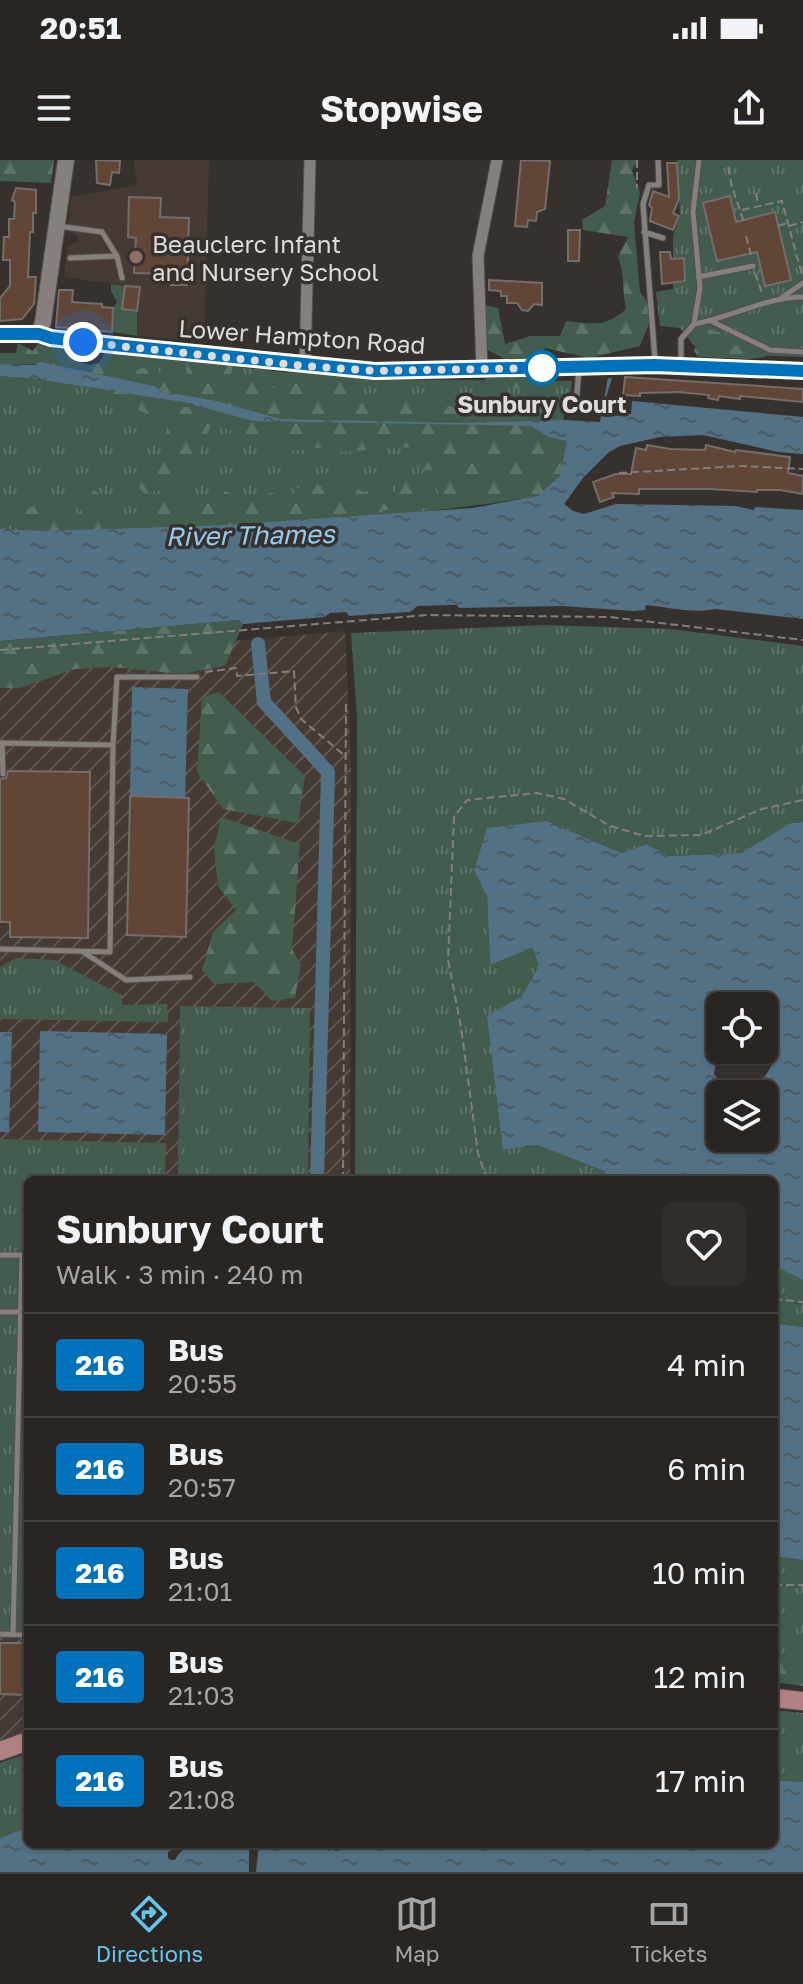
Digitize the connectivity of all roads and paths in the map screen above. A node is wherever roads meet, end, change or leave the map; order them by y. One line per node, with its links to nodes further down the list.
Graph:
1 (66, 160): 13 (street)
2 (310, 160): 32 (street)
3 (497, 160): 35 (street)
4 (658, 160): 15 (lane)
5 (699, 160): 21 (lane)
6 (728, 167): 9 (path)
7 (756, 193): 8 (path)
8 (758, 205): 9 (path); 12 (path)
9 (742, 210): 10 (path)
10 (744, 222)
11 (803, 222): 12 (path)
12 (789, 224): 14 (path); 20 (path)
13 (58, 226): 17 (lane); 29 (street)
14 (778, 226)
15 (644, 232): 16 (lane); 31 (lane)
16 (663, 238)
17 (117, 256): 18 (lane); 22 (lane)
18 (70, 258)
19 (753, 266): 21 (lane)
20 (803, 275)
21 (698, 277): 27 (lane)
22 (122, 278)
23 (803, 283): 25 (lane)
24 (803, 297): 25 (lane)
25 (777, 300): 26 (lane)
26 (712, 321): 27 (lane); 30 (lane)
27 (694, 324): 33 (lane)
28 (0, 334): 29 (street, Lower Hampton Road)
29 (39, 334): 32 (street, Lower Hampton Road)
30 (803, 352)
31 (655, 365): 33 (street, Lower Hampton Road); 34 (street, Lower Hampton Road)
32 (305, 366): 35 (street, Lower Hampton Road)
33 (681, 366): 36 (street, Lower Hampton Road)
34 (579, 367): 35 (street, Lower Hampton Road); 37 (lane)
35 (482, 369)
36 (803, 371)
37 (576, 406)
38 (803, 469): 39 (path)
39 (619, 473)
40 (803, 640): 41 (path)
41 (0, 650)
42 (197, 677): 45 (lane); 46 (path)
43 (346, 702): 46 (path)
44 (1, 743): 45 (lane); 47 (lane)
45 (113, 745): 50 (lane)
46 (345, 756): 52 (path)
47 (3, 774)
48 (803, 800): 53 (path)
49 (0, 949): 50 (lane)
50 (81, 951): 51 (lane)
51 (190, 977)
52 (343, 1176)
53 (486, 1176)
54 (0, 1255): 55 (lane)
55 (24, 1255)
56 (778, 1299): 57 (path)
57 (803, 1302)
58 (0, 1312): 59 (lane)
59 (24, 1312)
60 (24, 1339): 64 (lane)
61 (778, 1585): 62 (path)
62 (803, 1585)
63 (0, 1634): 64 (lane)
64 (13, 1634): 65 (lane)
65 (24, 1635)
66 (778, 1698): 67 (main road)
67 (803, 1701)
68 (24, 1742): 69 (main road)
69 (0, 1751)

